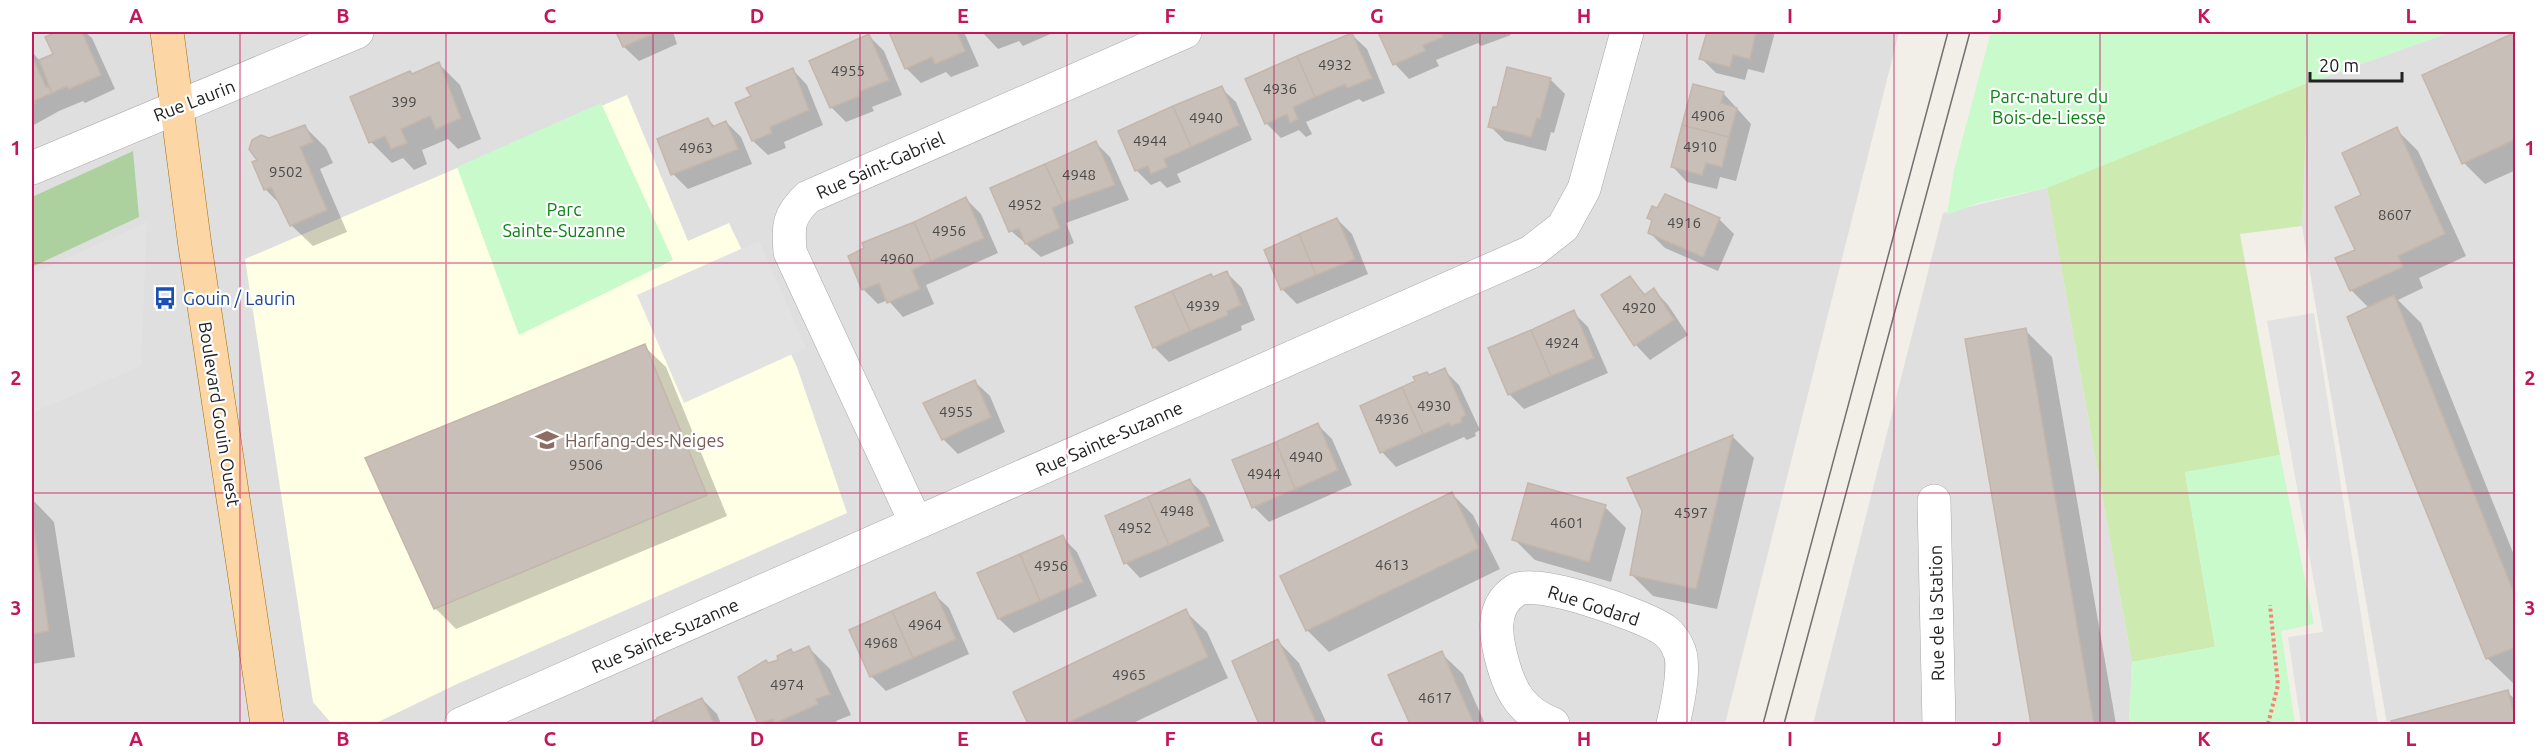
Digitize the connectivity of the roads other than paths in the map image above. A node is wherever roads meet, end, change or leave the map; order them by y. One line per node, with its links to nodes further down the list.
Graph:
1 (167, 32): 5 (main road, Boulevard Gouin Ouest)
2 (357, 32): 5 (street, Rue Laurin)
3 (1185, 32): 8 (street, Rue Saint-Gabriel)
4 (1627, 32): 8 (street, Rue Sainte-Suzanne)
5 (177, 108): 6 (street, Rue Laurin); 9 (main road, Boulevard Gouin Ouest)
6 (32, 168)
7 (1934, 501): 13 (street, Rue de la Station)
8 (916, 524): 10 (street, Rue Sainte-Suzanne)
9 (267, 724)
10 (461, 724)
11 (1553, 724): 12 (street, Rue Godard)
12 (1673, 724)
13 (1939, 724)

